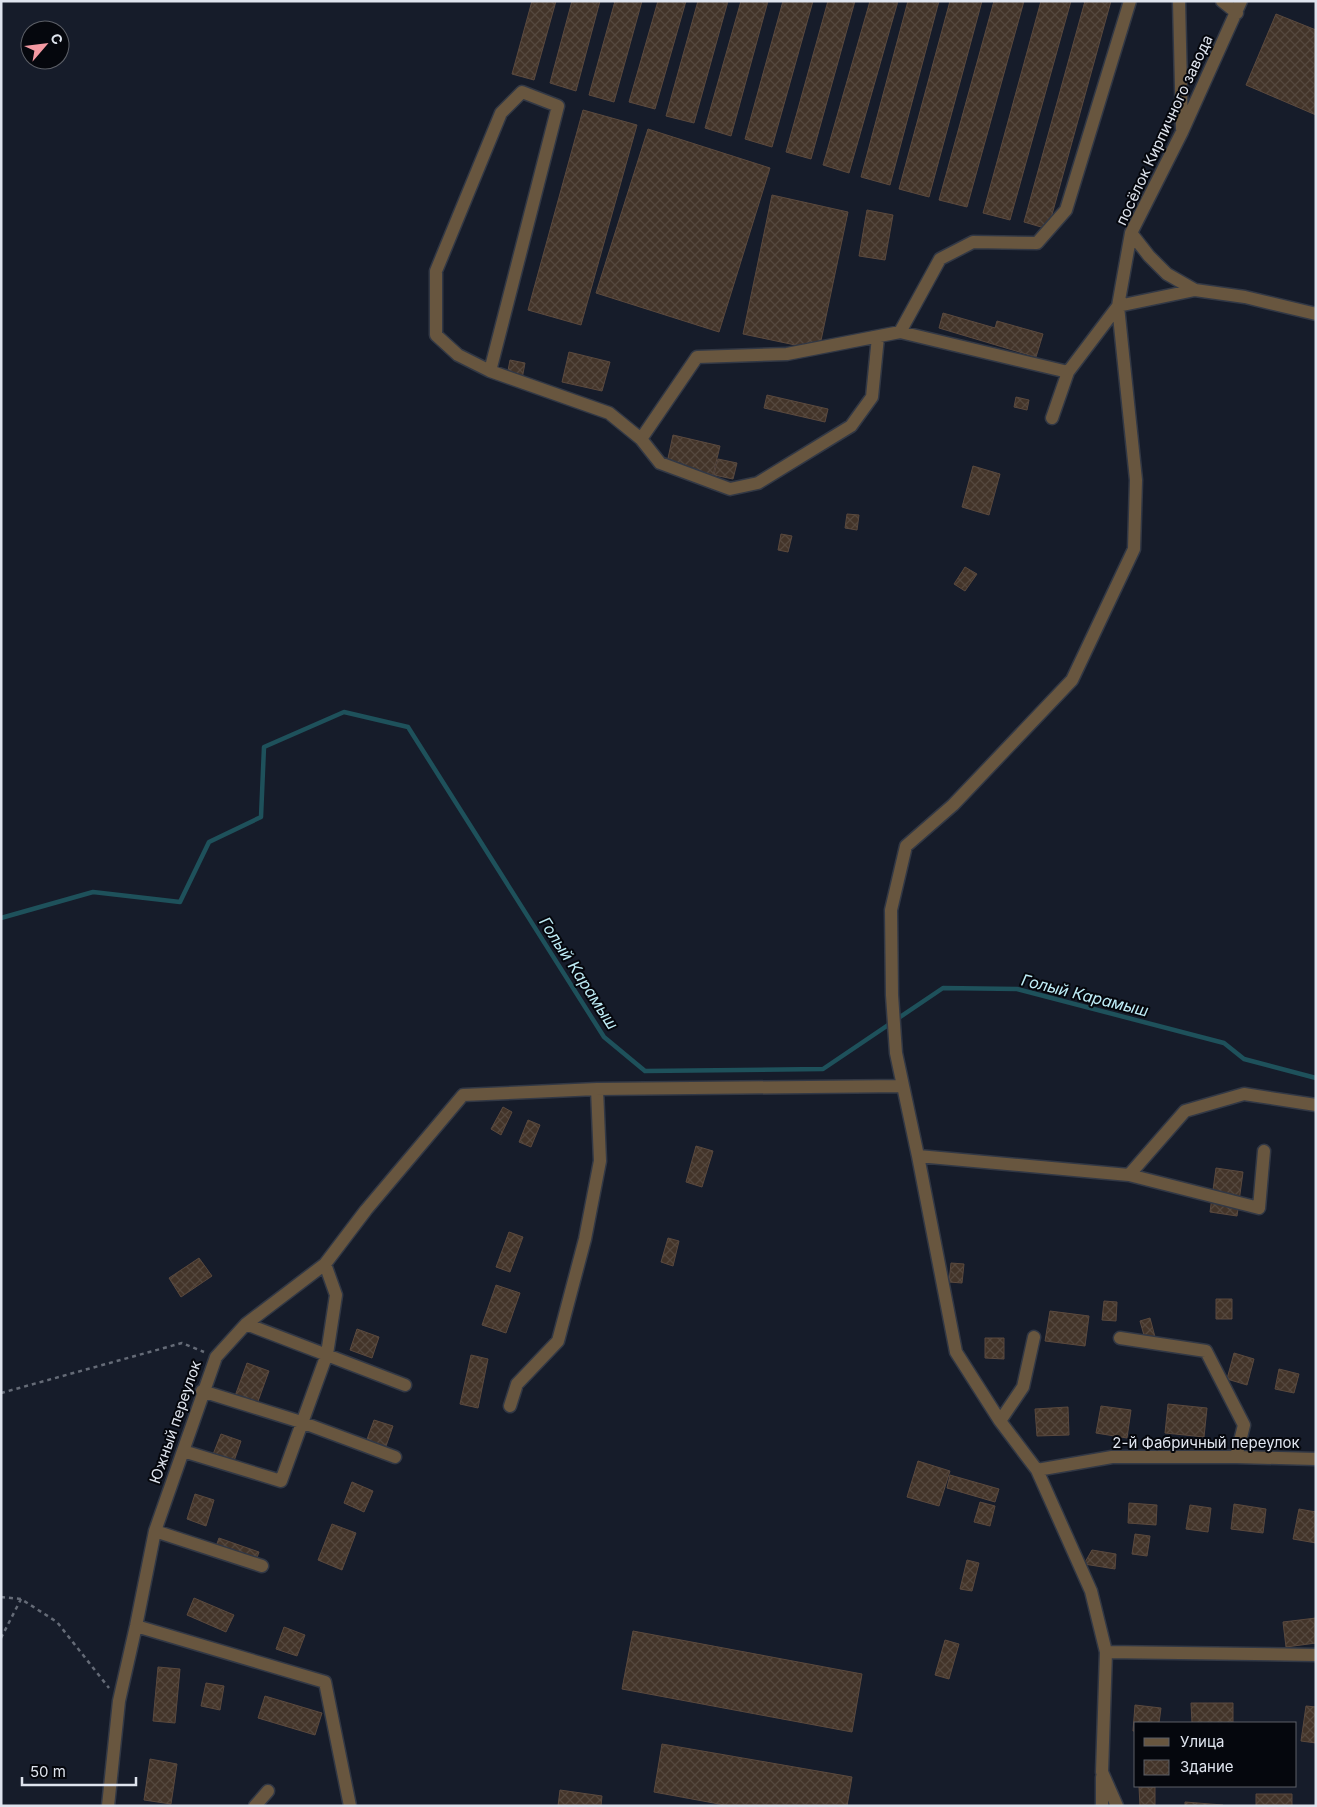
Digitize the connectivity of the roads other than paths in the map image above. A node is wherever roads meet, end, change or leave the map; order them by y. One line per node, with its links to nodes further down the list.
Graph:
1 (1130, 1): 10 (street)
2 (1179, 1): 5 (street)
3 (1222, 1): 4 (street)
4 (1239, 7): 5 (street, посёлок Кирпичного завода)
5 (1182, 132): 6 (street, посёлок Кирпичного завода)
6 (1131, 233): 7 (street); 8 (street, посёлок Кирпичного завода)
7 (1195, 290): 8 (street); 9 (street)
8 (1118, 306): 13 (street); 16 (street)
9 (1316, 314)
10 (900, 332): 11 (street); 13 (street)
11 (878, 336): 15 (street); 15 (street)
12 (490, 371): 12 (street); 15 (street)
13 (1068, 372): 14 (street)
14 (1052, 418)
15 (641, 439)
16 (903, 1086): 17 (street, Южный переулок); 20 (street)
17 (596, 1089): 22 (street, Южный переулок); 29 (street)
18 (1316, 1105): 21 (street)
19 (1264, 1151): 21 (street)
20 (918, 1156): 21 (street); 30 (street)
21 (1129, 1176)
22 (325, 1264): 23 (street, Южный переулок); 26 (street)
23 (246, 1324): 26 (street); 28 (street, Южный переулок)
24 (1034, 1337): 30 (street)
25 (1120, 1338): 34 (street)
26 (327, 1354): 27 (street); 31 (street)
27 (405, 1385)
28 (202, 1391): 31 (street); 32 (street, Южный переулок)
29 (510, 1406)
30 (1000, 1421): 36 (street)
31 (301, 1422): 32 (street); 33 (street)
32 (183, 1451): 37 (street, Южный переулок)
33 (395, 1457)
34 (1236, 1457): 35 (street, 2-й Фабричный переулок); 36 (street, 2-й Фабричный переулок)
35 (1316, 1459)
36 (1037, 1470): 40 (street)
37 (154, 1531): 38 (street); 39 (street, Южный переулок)
38 (262, 1566)
39 (136, 1626): 44 (street, Южный переулок); 46 (street)
40 (1106, 1652): 41 (street); 42 (street)
41 (1316, 1656)
42 (1102, 1772): 47 (street); 48 (street)
43 (268, 1791): 45 (street)
44 (108, 1806)
45 (255, 1806)
46 (350, 1806)
47 (1102, 1806)
48 (1117, 1806)

